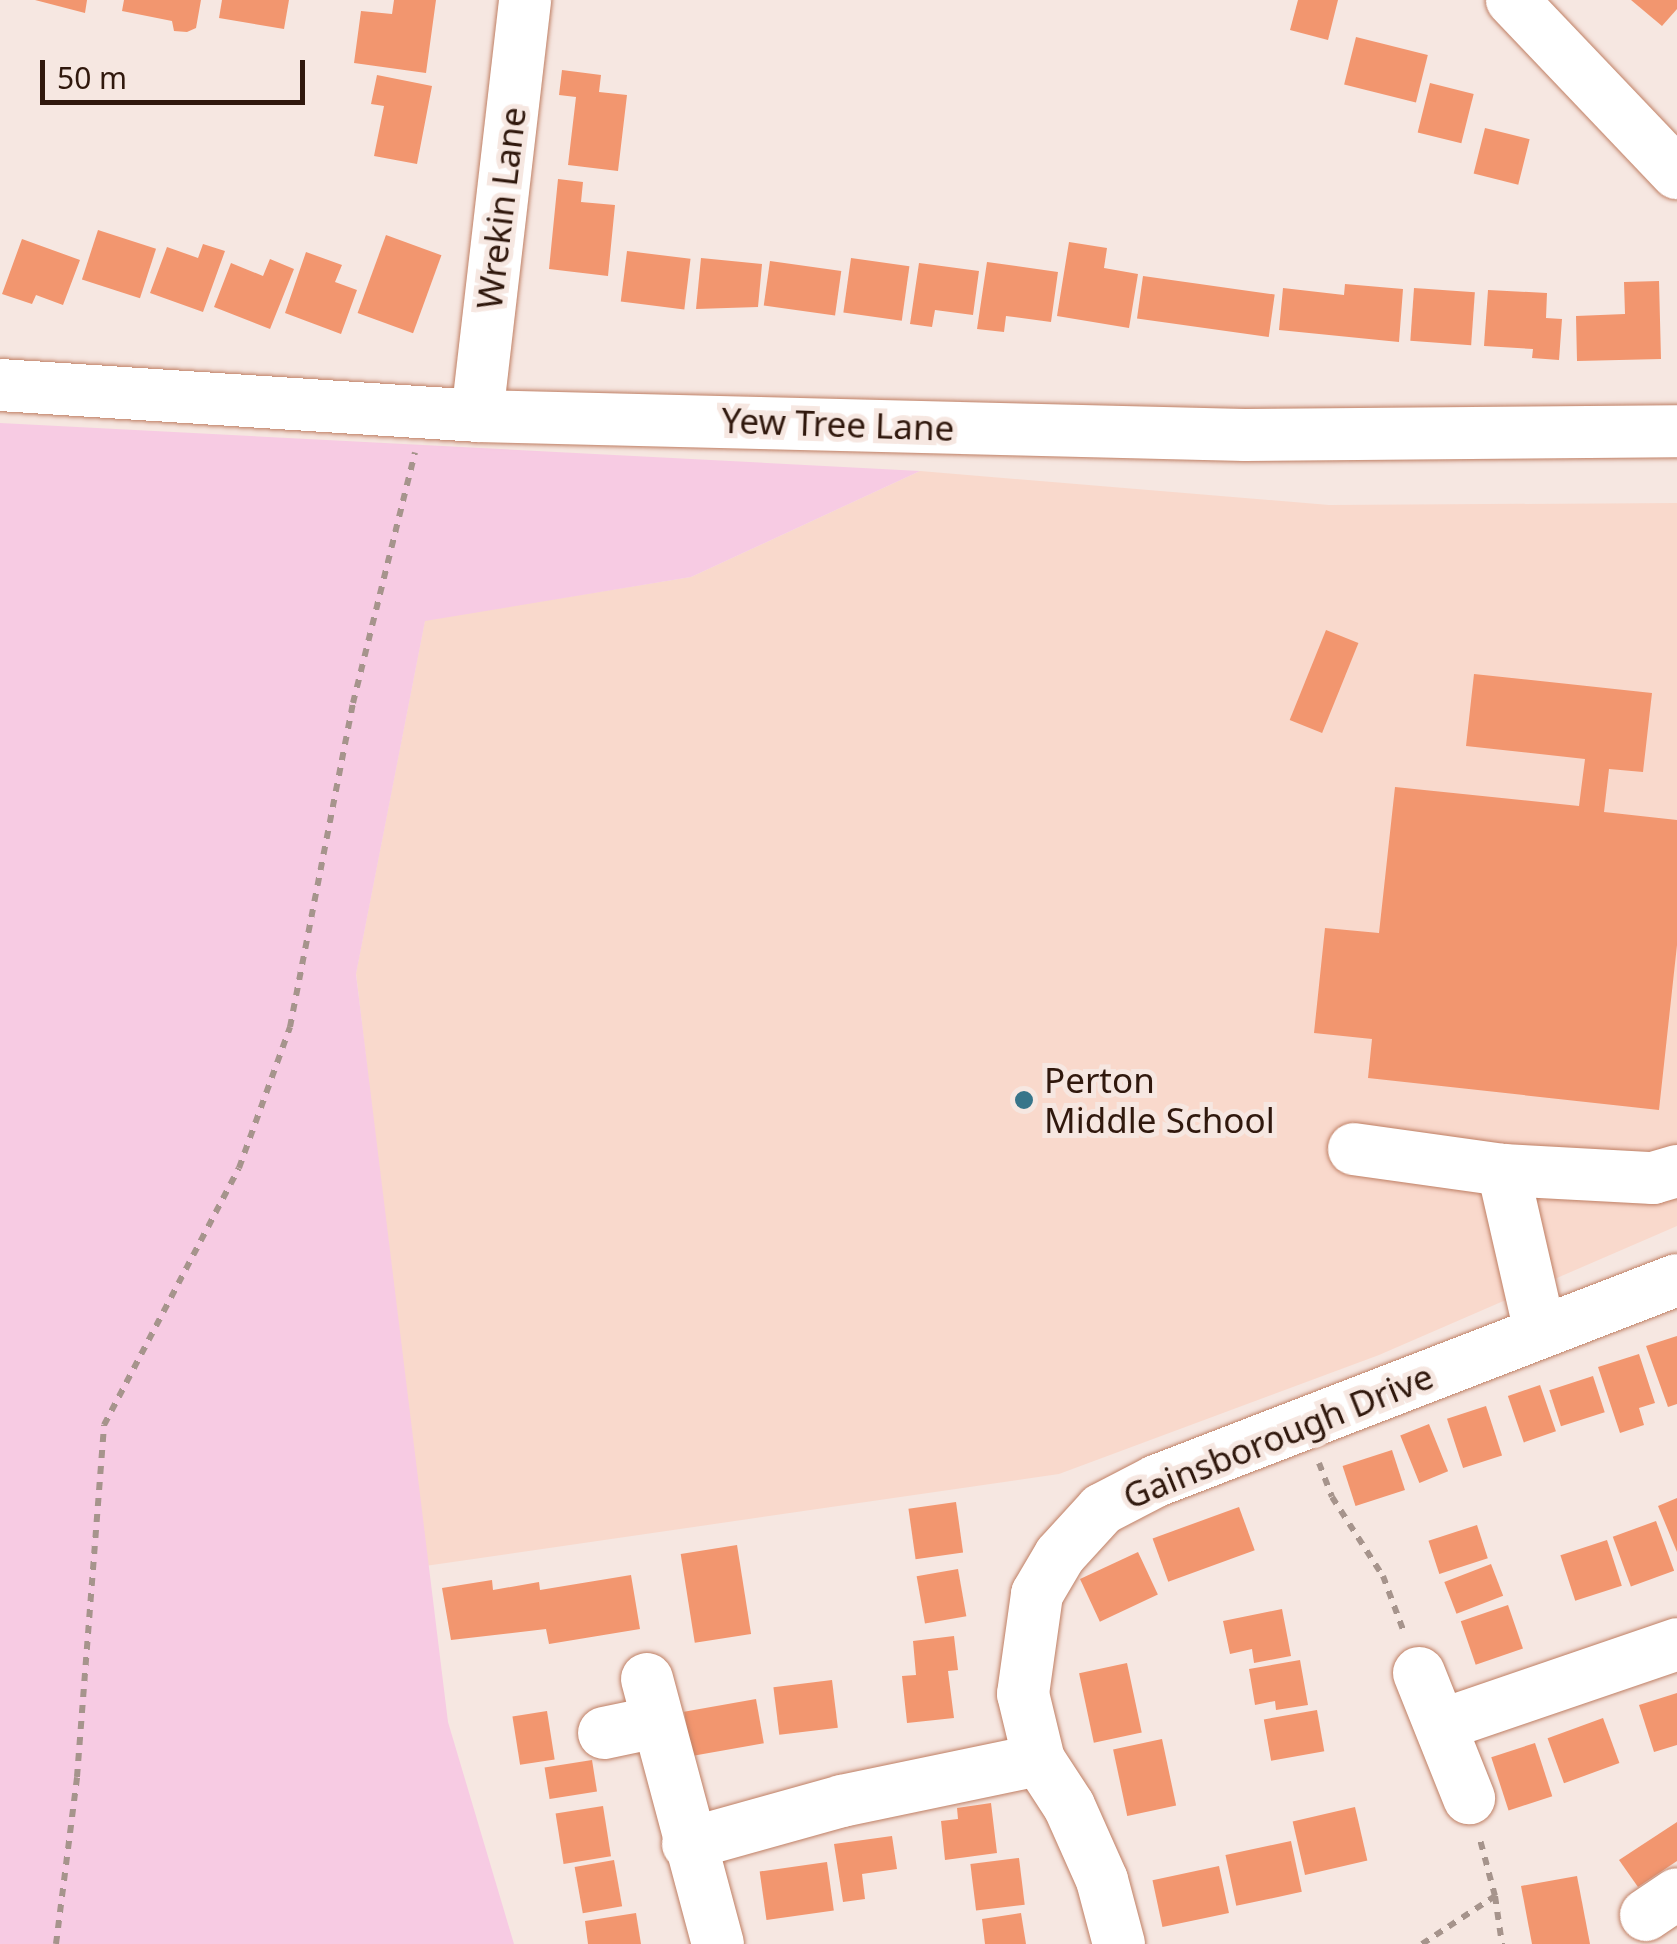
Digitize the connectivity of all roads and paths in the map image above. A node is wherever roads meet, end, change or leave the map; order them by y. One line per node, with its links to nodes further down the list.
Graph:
1 (525, 0): 6 (street, Wrekin Lane)
2 (1512, 0): 3 (street)
3 (1677, 173)
4 (0, 385): 5 (street, Yew Tree Lane)
5 (420, 412): 6 (street, Yew Tree Lane); 22 (path)
6 (477, 416): 7 (street, Yew Tree Lane)
7 (1677, 431)
8 (1354, 1149): 9 (street)
9 (1503, 1170): 10 (street); 12 (street)
10 (1677, 1171)
11 (1677, 1280): 12 (street, Gainsborough Drive)
12 (1540, 1331): 13 (street, Gainsborough Drive)
13 (1304, 1423): 15 (path); 18 (street, Gainsborough Drive)
14 (1677, 1644): 16 (street)
15 (1419, 1673): 16 (street)
16 (1444, 1724): 19 (street)
17 (604, 1733): 20 (street)
18 (1040, 1760): 20 (street); 24 (street, Gainsborough Drive)
19 (1469, 1798): 21 (path)
20 (688, 1844): 23 (street)
21 (1494, 1896): 25 (path); 26 (path)
22 (56, 1944)
23 (718, 1944)
24 (1119, 1944)
25 (1422, 1944)
26 (1502, 1944)

